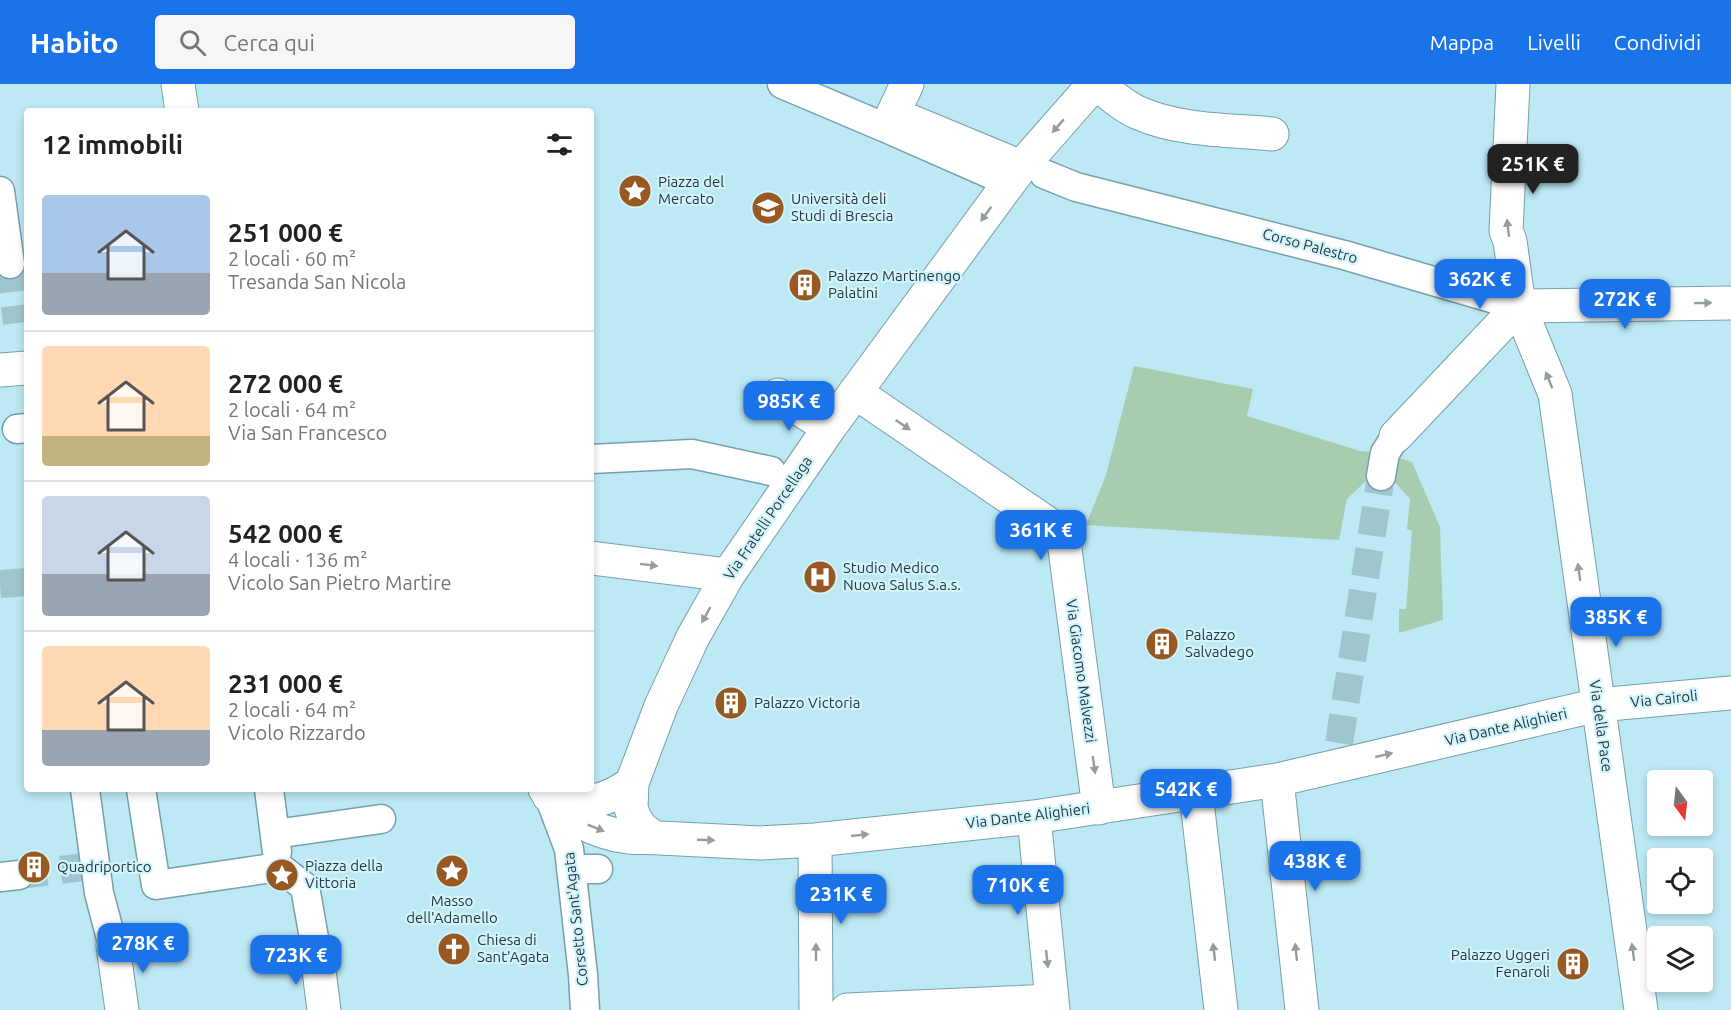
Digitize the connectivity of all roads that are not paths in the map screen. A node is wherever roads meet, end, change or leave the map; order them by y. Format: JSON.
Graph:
{"nodes":[{"id":1,"x":177,"y":84,"type":"edge"},
{"id":2,"x":782,"y":84,"type":"edge"},
{"id":3,"x":907,"y":84,"type":"edge"},
{"id":4,"x":1096,"y":84,"type":"edge"},
{"id":5,"x":1513,"y":84,"type":"edge"},
{"id":6,"x":181,"y":108,"type":"edge"},
{"id":7,"x":1272,"y":134,"type":"dead end"},
{"id":8,"x":1020,"y":173,"type":"junction"},
{"id":9,"x":8,"y":208,"type":"edge"},
{"id":10,"x":10,"y":264,"type":"tunnel mouth"},
{"id":11,"x":1731,"y":303,"type":"edge"},
{"id":12,"x":1519,"y":306,"type":"junction"},
{"id":13,"x":24,"y":368,"type":"edge"},
{"id":14,"x":0,"y":370,"type":"edge"},
{"id":15,"x":855,"y":393,"type":"junction"},
{"id":16,"x":778,"y":394,"type":"dead end"},
{"id":17,"x":829,"y":428,"type":"junction"},
{"id":18,"x":1396,"y":436,"type":"joint"},
{"id":19,"x":594,"y":459,"type":"edge"},
{"id":20,"x":771,"y":471,"type":"dead end"},
{"id":21,"x":1381,"y":476,"type":"tunnel mouth"},
{"id":22,"x":594,"y":558,"type":"edge"},
{"id":23,"x":728,"y":575,"type":"junction"},
{"id":24,"x":1731,"y":693,"type":"edge"},
{"id":25,"x":1598,"y":705,"type":"junction"},
{"id":26,"x":1277,"y":780,"type":"junction"},
{"id":27,"x":632,"y":783,"type":"junction"},
{"id":28,"x":85,"y":792,"type":"edge"},
{"id":29,"x":141,"y":792,"type":"edge"},
{"id":30,"x":269,"y":792,"type":"edge"},
{"id":31,"x":547,"y":793,"type":"edge"},
{"id":32,"x":1196,"y":793,"type":"junction"},
{"id":33,"x":1099,"y":808,"type":"junction"},
{"id":34,"x":1034,"y":817,"type":"junction"},
{"id":35,"x":381,"y":819,"type":"dead end"},
{"id":36,"x":275,"y":834,"type":"junction"},
{"id":37,"x":652,"y":836,"type":"junction"},
{"id":38,"x":815,"y":840,"type":"junction"},
{"id":39,"x":279,"y":867,"type":"junction"},
{"id":40,"x":113,"y":946,"type":"joint"},
{"id":41,"x":317,"y":955,"type":"joint"},
{"id":42,"x":1052,"y":1006,"type":"edge"},
{"id":43,"x":122,"y":1010,"type":"edge"},
{"id":44,"x":324,"y":1010,"type":"edge"},
{"id":45,"x":585,"y":1010,"type":"edge"},
{"id":46,"x":816,"y":1010,"type":"edge"},
{"id":47,"x":847,"y":1010,"type":"edge"},
{"id":48,"x":1221,"y":1010,"type":"edge"},
{"id":49,"x":1302,"y":1010,"type":"edge"},
{"id":50,"x":1641,"y":1010,"type":"edge"}],
"edges":[{"from":1,"to":6,"type":"street"},
{"from":2,"to":8,"type":"street","name":"Corso Palestro"},
{"from":3,"to":8,"type":"street","name":"Corso Palestro"},
{"from":4,"to":7,"type":"street"},
{"from":4,"to":8,"type":"street","name":"Via Fratelli Porcellaga","one_way":true},
{"from":12,"to":5,"type":"street","name":"Via della Pace","one_way":true},
{"from":8,"to":12,"type":"street","name":"Corso Palestro"},
{"from":8,"to":15,"type":"street","name":"Via Fratelli Porcellaga","one_way":true},
{"from":9,"to":10,"type":"street"},
{"from":12,"to":11,"type":"street","one_way":true},
{"from":12,"to":18,"type":"street"},
{"from":25,"to":12,"type":"street","name":"Via della Pace","one_way":true},
{"from":13,"to":14,"type":"street"},
{"from":15,"to":17,"type":"street","name":"Via Fratelli Porcellaga"},
{"from":15,"to":33,"type":"street","name":"Via Giacomo Malvezzi","one_way":true},
{"from":16,"to":17,"type":"street"},
{"from":17,"to":23,"type":"street","name":"Via Fratelli Porcellaga"},
{"from":18,"to":21,"type":"street"},
{"from":19,"to":20,"type":"street"},
{"from":22,"to":23,"type":"street","one_way":true},
{"from":23,"to":27,"type":"street","name":"Via Fratelli Porcellaga","one_way":true},
{"from":24,"to":25,"type":"street","name":"Via Cairoli"},
{"from":26,"to":25,"type":"street","name":"Via Dante Alighieri","one_way":true},
{"from":50,"to":25,"type":"street","name":"Via della Pace","one_way":true},
{"from":26,"to":32,"type":"street","name":"Via Dante Alighieri"},
{"from":49,"to":26,"type":"street","one_way":true},
{"from":27,"to":31,"type":"street"},
{"from":27,"to":37,"type":"street","name":"Via Fratelli Porcellaga"},
{"from":28,"to":40,"type":"street"},
{"from":29,"to":39,"type":"street"},
{"from":30,"to":36,"type":"street"},
{"from":31,"to":37,"type":"street","name":"Via Dante Alighieri","one_way":true},
{"from":31,"to":45,"type":"street","name":"Corsetto Sant'Agata"},
{"from":32,"to":33,"type":"street","name":"Via Dante Alighieri"},
{"from":48,"to":32,"type":"street","one_way":true},
{"from":33,"to":34,"type":"street","name":"Via Dante Alighieri"},
{"from":38,"to":34,"type":"street","name":"Via Dante Alighieri","one_way":true},
{"from":34,"to":42,"type":"street","one_way":true},
{"from":35,"to":36,"type":"street"},
{"from":36,"to":39,"type":"street"},
{"from":37,"to":38,"type":"street","name":"Via Dante Alighieri","one_way":true},
{"from":46,"to":38,"type":"street","one_way":true},
{"from":39,"to":41,"type":"street"},
{"from":40,"to":43,"type":"street"},
{"from":41,"to":44,"type":"street"},
{"from":42,"to":47,"type":"street"}]}
